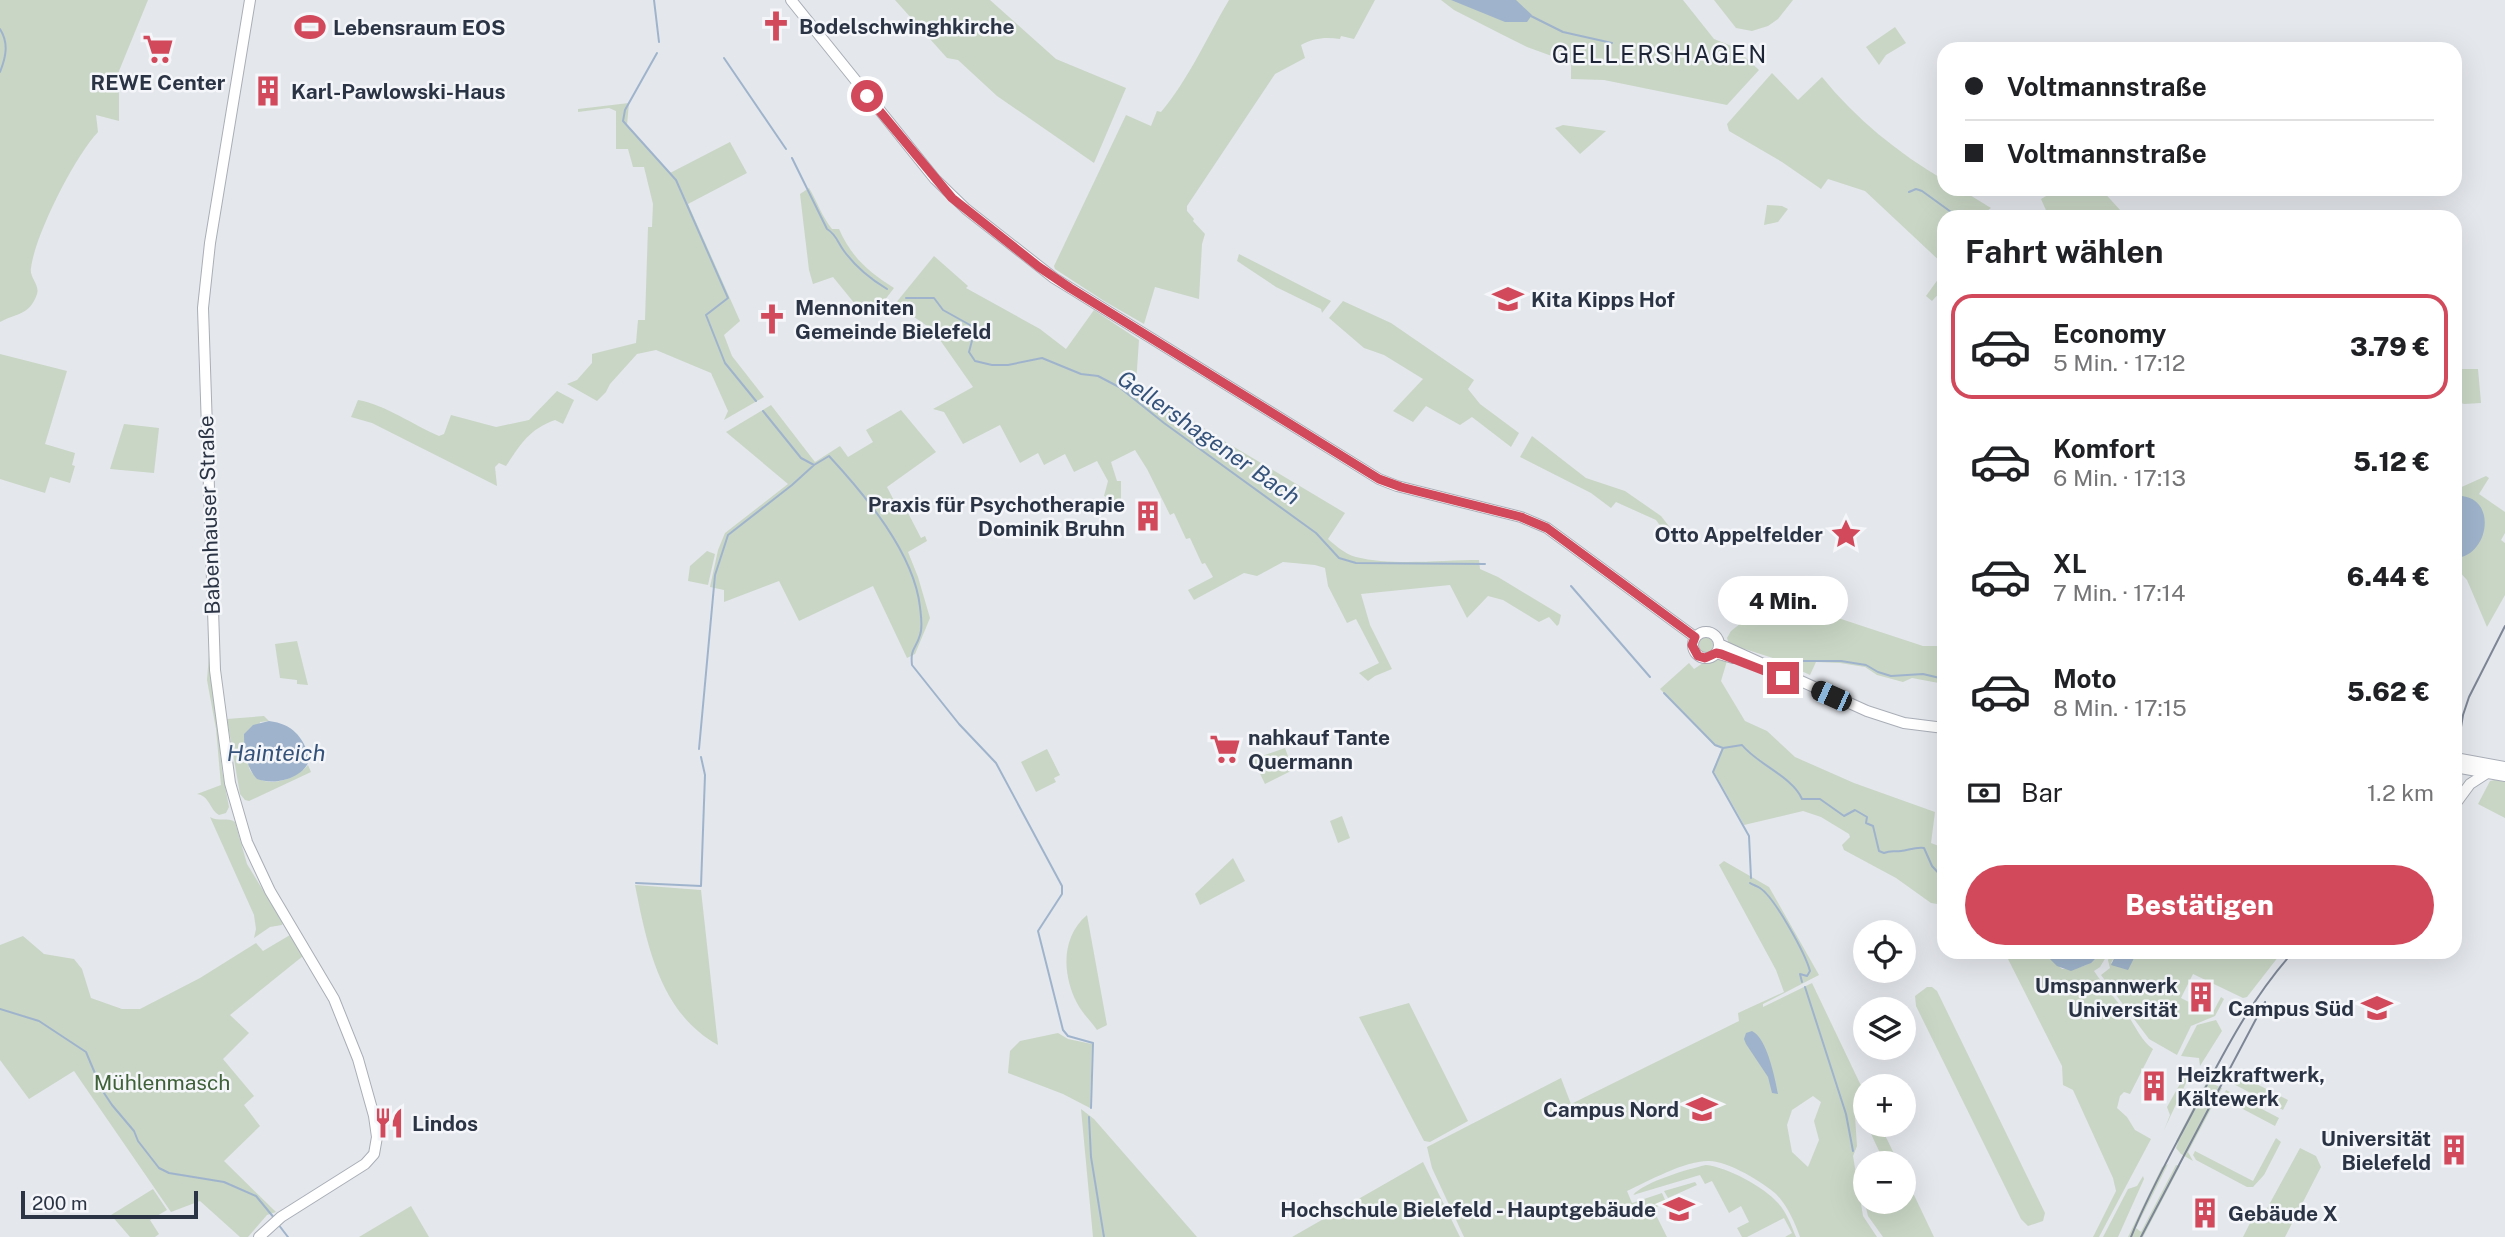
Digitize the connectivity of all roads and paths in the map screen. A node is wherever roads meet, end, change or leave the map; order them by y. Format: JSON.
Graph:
{"nodes":[{"id":1,"x":250,"y":0,"type":"edge"},
{"id":2,"x":791,"y":0,"type":"edge"},
{"id":3,"x":1695,"y":637,"type":"junction"},
{"id":4,"x":1717,"y":649,"type":"junction"},
{"id":5,"x":1937,"y":727,"type":"edge"},
{"id":6,"x":2462,"y":759,"type":"edge"},
{"id":7,"x":2505,"y":767,"type":"edge"},
{"id":8,"x":2462,"y":768,"type":"edge"},
{"id":9,"x":2487,"y":773,"type":"junction"},
{"id":10,"x":2505,"y":776,"type":"edge"},
{"id":11,"x":2462,"y":795,"type":"edge"},
{"id":12,"x":260,"y":1237,"type":"edge"}],
"edges":[{"from":1,"to":12,"type":"street","name":"Babenhauser Straße"},
{"from":2,"to":3,"type":"street"},
{"from":3,"to":4,"type":"street"},
{"from":3,"to":4,"type":"street"},
{"from":4,"to":5,"type":"street"},
{"from":6,"to":7,"type":"street"},
{"from":8,"to":9,"type":"street"},
{"from":9,"to":10,"type":"street"},
{"from":9,"to":11,"type":"street"}]}
